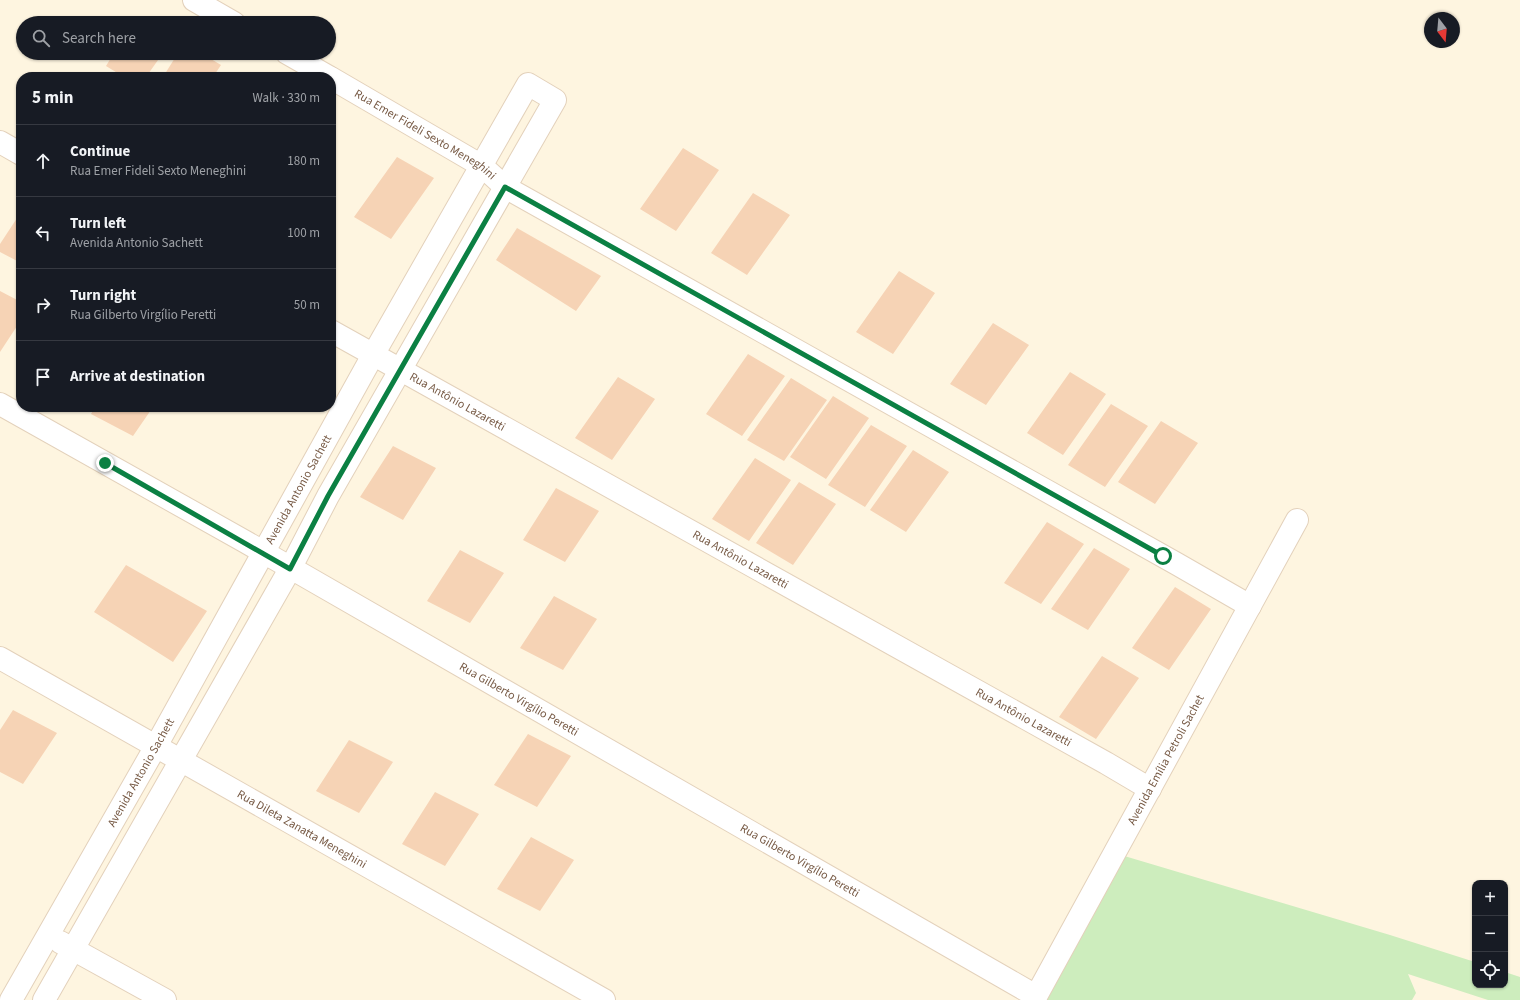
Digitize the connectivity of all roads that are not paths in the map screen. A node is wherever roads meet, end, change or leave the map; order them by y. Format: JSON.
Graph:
{"nodes":[{"id":1,"x":194,"y":0,"type":"edge"},
{"id":2,"x":222,"y":16,"type":"edge"},
{"id":3,"x":300,"y":60,"type":"edge"},
{"id":4,"x":321,"y":72,"type":"edge"},
{"id":5,"x":336,"y":81,"type":"edge"},
{"id":6,"x":0,"y":142,"type":"edge"},
{"id":7,"x":16,"y":151,"type":"edge"},
{"id":8,"x":482,"y":166,"type":"junction"},
{"id":9,"x":505,"y":187,"type":"junction"},
{"id":10,"x":336,"y":334,"type":"edge"},
{"id":11,"x":373,"y":354,"type":"junction"},
{"id":12,"x":400,"y":370,"type":"junction"},
{"id":13,"x":0,"y":404,"type":"edge"},
{"id":14,"x":1298,"y":520,"type":"dead end"},
{"id":15,"x":262,"y":552,"type":"junction"},
{"id":16,"x":290,"y":569,"type":"junction"},
{"id":17,"x":1250,"y":606,"type":"junction"},
{"id":18,"x":0,"y":658,"type":"edge"},
{"id":19,"x":156,"y":746,"type":"junction"},
{"id":20,"x":180,"y":760,"type":"junction"},
{"id":21,"x":1150,"y":789,"type":"junction"},
{"id":22,"x":48,"y":936,"type":"junction"},
{"id":23,"x":73,"y":949,"type":"junction"},
{"id":24,"x":1035,"y":998,"type":"edge"},
{"id":25,"x":11,"y":1000,"type":"edge"},
{"id":26,"x":44,"y":1000,"type":"edge"},
{"id":27,"x":165,"y":1000,"type":"edge"},
{"id":28,"x":604,"y":1000,"type":"edge"}],
"edges":[{"from":1,"to":2,"type":"street"},
{"from":3,"to":4,"type":"street","name":"Rua Emer Fideli Sexto Meneghini"},
{"from":5,"to":8,"type":"street","name":"Rua Emer Fideli Sexto Meneghini"},
{"from":6,"to":7,"type":"street"},
{"from":8,"to":9,"type":"street","name":"Rua Emer Fideli Sexto Meneghini"},
{"from":8,"to":9,"type":"street","name":"Avenida Antonio Sachett"},
{"from":8,"to":11,"type":"street","name":"Avenida Antonio Sachett"},
{"from":9,"to":12,"type":"street"},
{"from":9,"to":17,"type":"street","name":"Rua Emer Fideli Sexto Meneghini"},
{"from":10,"to":11,"type":"street","name":"Rua Antônio Lazaretti"},
{"from":11,"to":12,"type":"street","name":"Rua Antônio Lazaretti"},
{"from":11,"to":15,"type":"street","name":"Avenida Antonio Sachett"},
{"from":12,"to":16,"type":"street"},
{"from":12,"to":21,"type":"street","name":"Rua Antônio Lazaretti"},
{"from":13,"to":15,"type":"street","name":"Rua Gilberto Virgílio Peretti"},
{"from":14,"to":17,"type":"street","name":"Avenida Emília Petroli Sachet"},
{"from":15,"to":16,"type":"street","name":"Rua Gilberto Virgílio Peretti"},
{"from":15,"to":19,"type":"street","name":"Avenida Antonio Sachett"},
{"from":16,"to":20,"type":"street"},
{"from":16,"to":24,"type":"street","name":"Rua Gilberto Virgílio Peretti"},
{"from":17,"to":21,"type":"street","name":"Avenida Emília Petroli Sachet"},
{"from":18,"to":19,"type":"street","name":"Rua Dileta Zanatta Meneghini"},
{"from":19,"to":20,"type":"street","name":"Rua Dileta Zanatta Meneghini"},
{"from":19,"to":22,"type":"street","name":"Avenida Antonio Sachett"},
{"from":20,"to":23,"type":"street"},
{"from":20,"to":28,"type":"street","name":"Rua Dileta Zanatta Meneghini"},
{"from":21,"to":24,"type":"street","name":"Avenida Emília Petroli Sachet"},
{"from":22,"to":23,"type":"street"},
{"from":22,"to":25,"type":"street","name":"Avenida Antonio Sachett"},
{"from":23,"to":26,"type":"street"},
{"from":23,"to":27,"type":"street"}]}
